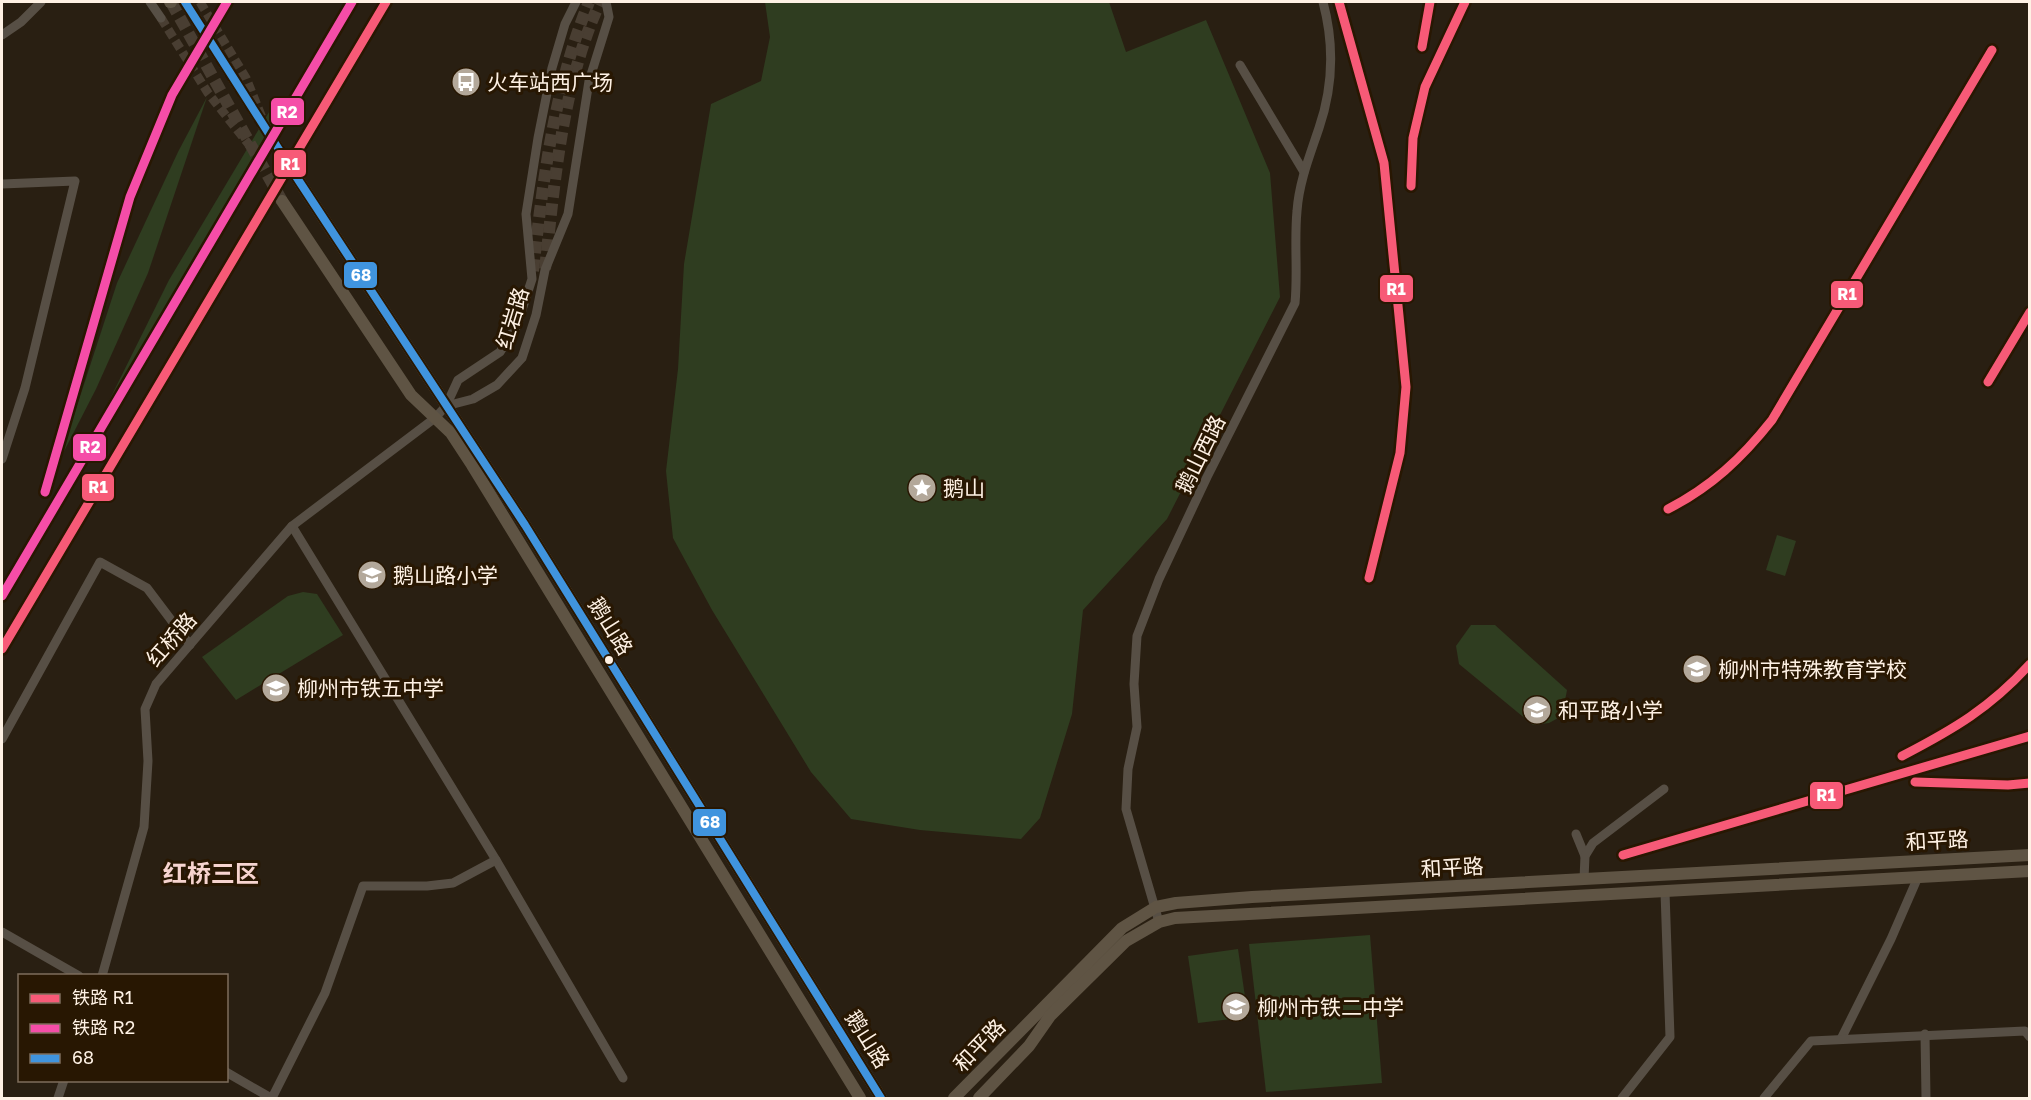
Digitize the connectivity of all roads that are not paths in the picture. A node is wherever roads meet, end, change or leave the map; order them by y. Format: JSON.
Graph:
{"nodes":[{"id":1,"x":41,"y":2,"type":"edge"},
{"id":2,"x":150,"y":2,"type":"edge"},
{"id":3,"x":576,"y":2,"type":"edge"},
{"id":4,"x":606,"y":2,"type":"edge"},
{"id":5,"x":1323,"y":2,"type":"edge"},
{"id":6,"x":161,"y":18,"type":"tunnel mouth"},
{"id":7,"x":2,"y":35,"type":"edge"},
{"id":8,"x":1240,"y":65,"type":"dead end"},
{"id":9,"x":1304,"y":172,"type":"junction"},
{"id":10,"x":299,"y":181,"type":"tunnel mouth"},
{"id":11,"x":2,"y":184,"type":"edge"},
{"id":12,"x":282,"y":201,"type":"tunnel mouth"},
{"id":13,"x":446,"y":406,"type":"junction"},
{"id":14,"x":435,"y":418,"type":"junction"},
{"id":15,"x":2,"y":459,"type":"edge"},
{"id":16,"x":292,"y":526,"type":"junction"},
{"id":17,"x":190,"y":645,"type":"junction"},
{"id":18,"x":2,"y":739,"type":"edge"},
{"id":19,"x":1664,"y":789,"type":"dead end"},
{"id":20,"x":1576,"y":834,"type":"dead end"},
{"id":21,"x":2030,"y":855,"type":"edge"},
{"id":22,"x":1585,"y":856,"type":"junction"},
{"id":23,"x":496,"y":860,"type":"junction"},
{"id":24,"x":2030,"y":871,"type":"edge"},
{"id":25,"x":1918,"y":877,"type":"junction"},
{"id":26,"x":1584,"y":879,"type":"junction"},
{"id":27,"x":1665,"y":892,"type":"junction"},
{"id":28,"x":1154,"y":908,"type":"junction"},
{"id":29,"x":1159,"y":922,"type":"junction"},
{"id":30,"x":2,"y":932,"type":"edge"},
{"id":31,"x":77,"y":974,"type":"edge"},
{"id":32,"x":102,"y":974,"type":"edge"},
{"id":33,"x":1924,"y":1034,"type":"junction"},
{"id":34,"x":2030,"y":1037,"type":"edge"},
{"id":35,"x":1841,"y":1039,"type":"junction"},
{"id":36,"x":228,"y":1073,"type":"edge"},
{"id":37,"x":623,"y":1078,"type":"dead end"},
{"id":38,"x":63,"y":1082,"type":"edge"},
{"id":39,"x":57,"y":1098,"type":"edge"},
{"id":40,"x":271,"y":1098,"type":"edge"},
{"id":41,"x":860,"y":1098,"type":"edge"},
{"id":42,"x":881,"y":1098,"type":"edge"},
{"id":43,"x":954,"y":1098,"type":"edge"},
{"id":44,"x":978,"y":1098,"type":"edge"},
{"id":45,"x":1622,"y":1098,"type":"edge"},
{"id":46,"x":1764,"y":1098,"type":"edge"},
{"id":47,"x":1926,"y":1098,"type":"edge"}],
"edges":[{"from":1,"to":7,"type":"street"},
{"from":2,"to":6,"type":"street"},
{"from":3,"to":13,"type":"street","name":"红岩路"},
{"from":4,"to":13,"type":"street","name":"红岩路"},
{"from":5,"to":9,"type":"street","name":"鹅山西路"},
{"from":8,"to":9,"type":"street"},
{"from":9,"to":28,"type":"street","name":"鹅山西路"},
{"from":10,"to":13,"type":"main road","name":"鹅山路"},
{"from":11,"to":15,"type":"street"},
{"from":12,"to":14,"type":"main road","name":"鹅山路"},
{"from":13,"to":14,"type":"street","name":"红岩路"},
{"from":13,"to":42,"type":"main road","name":"鹅山路"},
{"from":14,"to":16,"type":"street","name":"红桥路"},
{"from":14,"to":41,"type":"main road","name":"鹅山路"},
{"from":16,"to":17,"type":"street","name":"红桥路"},
{"from":16,"to":23,"type":"street"},
{"from":17,"to":18,"type":"street"},
{"from":17,"to":32,"type":"street","name":"红桥路"},
{"from":19,"to":22,"type":"street"},
{"from":20,"to":22,"type":"street"},
{"from":21,"to":26,"type":"main road","name":"和平路"},
{"from":22,"to":26,"type":"street"},
{"from":23,"to":37,"type":"street"},
{"from":23,"to":40,"type":"street"},
{"from":24,"to":25,"type":"main road","name":"和平路"},
{"from":25,"to":27,"type":"main road","name":"和平路"},
{"from":25,"to":35,"type":"street"},
{"from":26,"to":28,"type":"main road","name":"和平路"},
{"from":27,"to":29,"type":"main road","name":"和平路"},
{"from":27,"to":45,"type":"street"},
{"from":28,"to":29,"type":"street","name":"鹅山西路"},
{"from":28,"to":43,"type":"main road","name":"和平路"},
{"from":29,"to":44,"type":"main road","name":"和平路"},
{"from":30,"to":31,"type":"street"},
{"from":33,"to":34,"type":"street"},
{"from":33,"to":35,"type":"street"},
{"from":33,"to":47,"type":"street"},
{"from":35,"to":46,"type":"street"},
{"from":36,"to":40,"type":"street"},
{"from":38,"to":39,"type":"street"}]}
